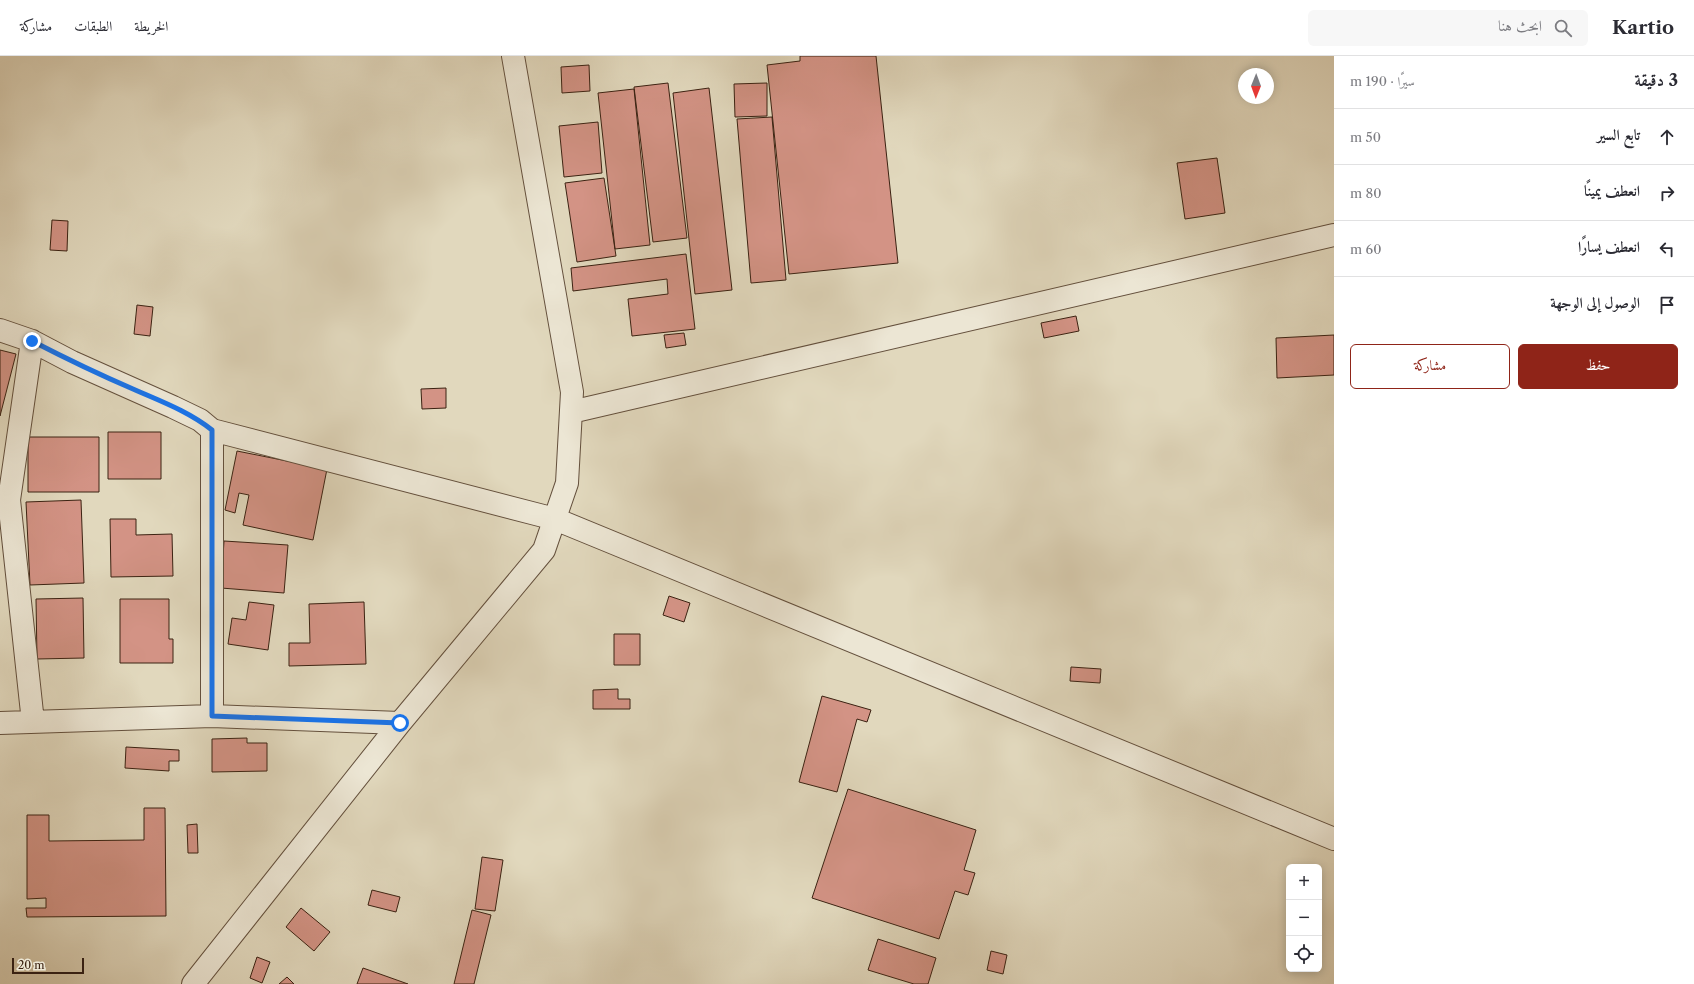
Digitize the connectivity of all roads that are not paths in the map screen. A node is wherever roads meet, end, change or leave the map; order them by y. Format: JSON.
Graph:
{"nodes":[{"id":1,"x":513,"y":56,"type":"edge"},
{"id":2,"x":1334,"y":235,"type":"edge"},
{"id":3,"x":0,"y":330,"type":"edge"},
{"id":4,"x":32,"y":341,"type":"junction"},
{"id":5,"x":571,"y":412,"type":"junction"},
{"id":6,"x":212,"y":430,"type":"junction"},
{"id":7,"x":3,"y":499,"type":"edge"},
{"id":8,"x":555,"y":519,"type":"junction"},
{"id":9,"x":212,"y":716,"type":"junction"},
{"id":10,"x":33,"y":722,"type":"junction"},
{"id":11,"x":0,"y":723,"type":"edge"},
{"id":12,"x":400,"y":723,"type":"junction"},
{"id":13,"x":1334,"y":839,"type":"edge"},
{"id":14,"x":193,"y":984,"type":"edge"}],
"edges":[{"from":1,"to":5,"type":"street"},
{"from":2,"to":5,"type":"street"},
{"from":3,"to":4,"type":"street"},
{"from":4,"to":6,"type":"street"},
{"from":4,"to":7,"type":"street"},
{"from":5,"to":8,"type":"street"},
{"from":6,"to":8,"type":"street"},
{"from":6,"to":9,"type":"street"},
{"from":7,"to":10,"type":"street"},
{"from":8,"to":12,"type":"street"},
{"from":8,"to":13,"type":"street"},
{"from":9,"to":10,"type":"street"},
{"from":9,"to":12,"type":"street"},
{"from":10,"to":11,"type":"street"},
{"from":12,"to":14,"type":"street"}]}
